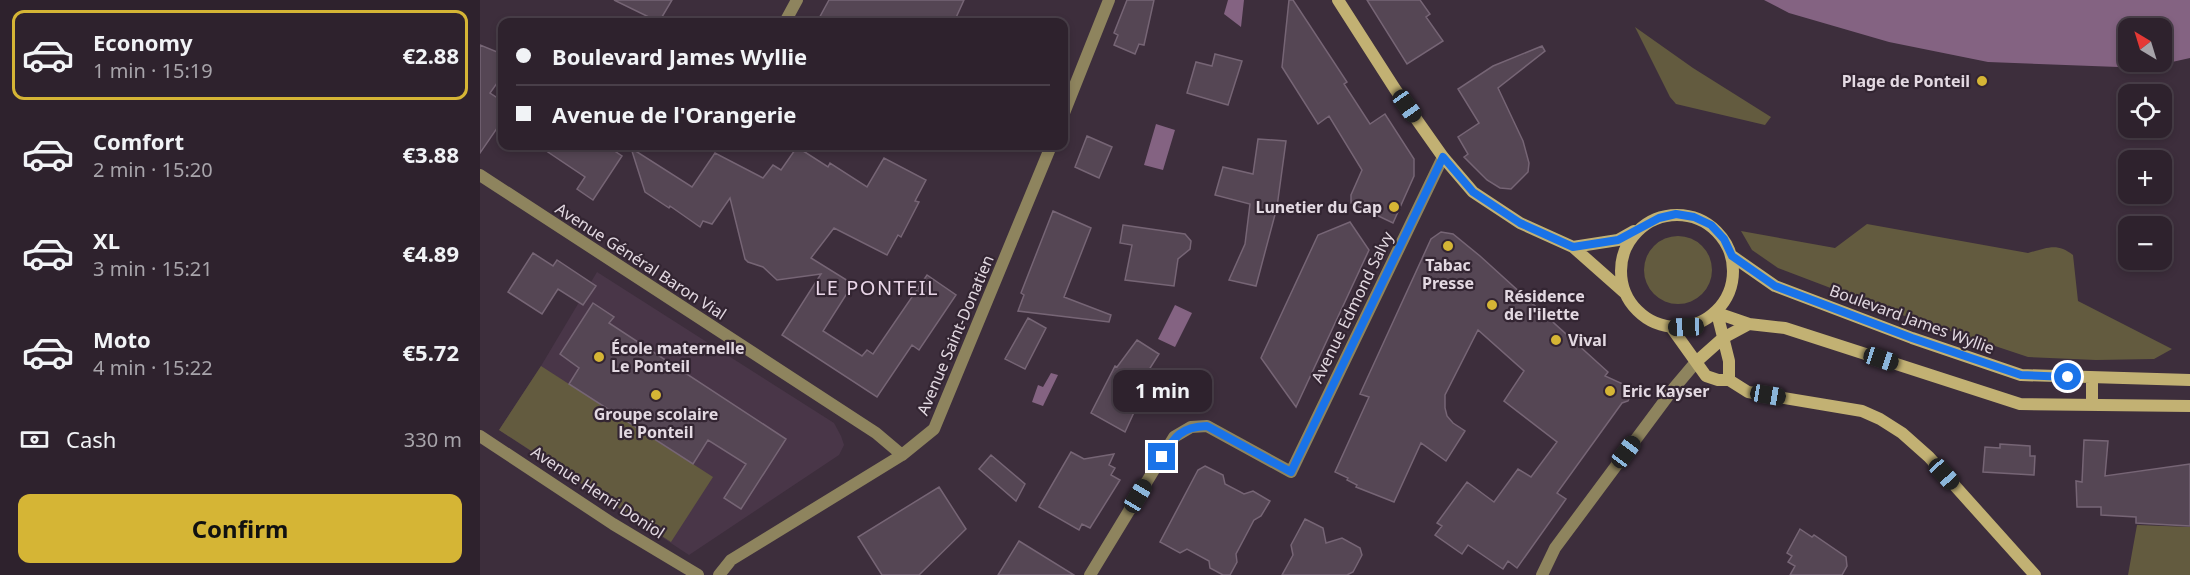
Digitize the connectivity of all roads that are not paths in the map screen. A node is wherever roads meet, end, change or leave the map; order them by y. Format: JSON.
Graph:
{"nodes":[{"id":1,"x":797,"y":0,"type":"edge"},
{"id":2,"x":1109,"y":0,"type":"edge"},
{"id":3,"x":1338,"y":0,"type":"edge"},
{"id":4,"x":787,"y":18,"type":"edge"},
{"id":5,"x":1068,"y":103,"type":"edge"},
{"id":6,"x":1049,"y":150,"type":"edge"},
{"id":7,"x":1443,"y":157,"type":"junction"},
{"id":8,"x":480,"y":175,"type":"edge"},
{"id":9,"x":1643,"y":226,"type":"junction"},
{"id":10,"x":1573,"y":247,"type":"junction"},
{"id":11,"x":1732,"y":256,"type":"junction"},
{"id":12,"x":1625,"y":293,"type":"junction"},
{"id":13,"x":1717,"y":313,"type":"junction"},
{"id":14,"x":1749,"y":324,"type":"junction"},
{"id":15,"x":1671,"y":327,"type":"junction"},
{"id":16,"x":1723,"y":338,"type":"junction"},
{"id":17,"x":1696,"y":362,"type":"junction"},
{"id":18,"x":2092,"y":378,"type":"junction"},
{"id":19,"x":1729,"y":380,"type":"junction"},
{"id":20,"x":2190,"y":380,"type":"edge"},
{"id":21,"x":2092,"y":405,"type":"junction"},
{"id":22,"x":2190,"y":406,"type":"edge"},
{"id":23,"x":480,"y":436,"type":"edge"},
{"id":24,"x":902,"y":455,"type":"junction"},
{"id":25,"x":698,"y":575,"type":"edge"},
{"id":26,"x":719,"y":575,"type":"edge"},
{"id":27,"x":1090,"y":575,"type":"edge"},
{"id":28,"x":1542,"y":575,"type":"edge"},
{"id":29,"x":2035,"y":575,"type":"edge"}],
"edges":[{"from":1,"to":4,"type":"street"},
{"from":2,"to":5,"type":"street"},
{"from":3,"to":7,"type":"street"},
{"from":6,"to":24,"type":"street","name":"Avenue Saint-Donatien"},
{"from":7,"to":10,"type":"street"},
{"from":7,"to":27,"type":"street","name":"Avenue Edmond Salvy"},
{"from":8,"to":24,"type":"street","name":"Avenue Général Baron Vial"},
{"from":9,"to":10,"type":"street"},
{"from":9,"to":11,"type":"street"},
{"from":9,"to":12,"type":"street"},
{"from":10,"to":12,"type":"street"},
{"from":11,"to":13,"type":"street"},
{"from":11,"to":18,"type":"street","name":"Boulevard James Wyllie"},
{"from":12,"to":15,"type":"street"},
{"from":13,"to":14,"type":"street"},
{"from":13,"to":15,"type":"street"},
{"from":13,"to":16,"type":"street"},
{"from":14,"to":16,"type":"street"},
{"from":14,"to":21,"type":"street"},
{"from":15,"to":17,"type":"street"},
{"from":16,"to":17,"type":"street"},
{"from":16,"to":19,"type":"street"},
{"from":17,"to":19,"type":"street"},
{"from":17,"to":28,"type":"street"},
{"from":18,"to":20,"type":"street","name":"Boulevard James Wyllie"},
{"from":18,"to":21,"type":"street"},
{"from":19,"to":29,"type":"street"},
{"from":21,"to":22,"type":"street"},
{"from":23,"to":25,"type":"street","name":"Avenue Henri Doniol"},
{"from":24,"to":26,"type":"street","name":"Avenue Saint-Donatien"}]}
